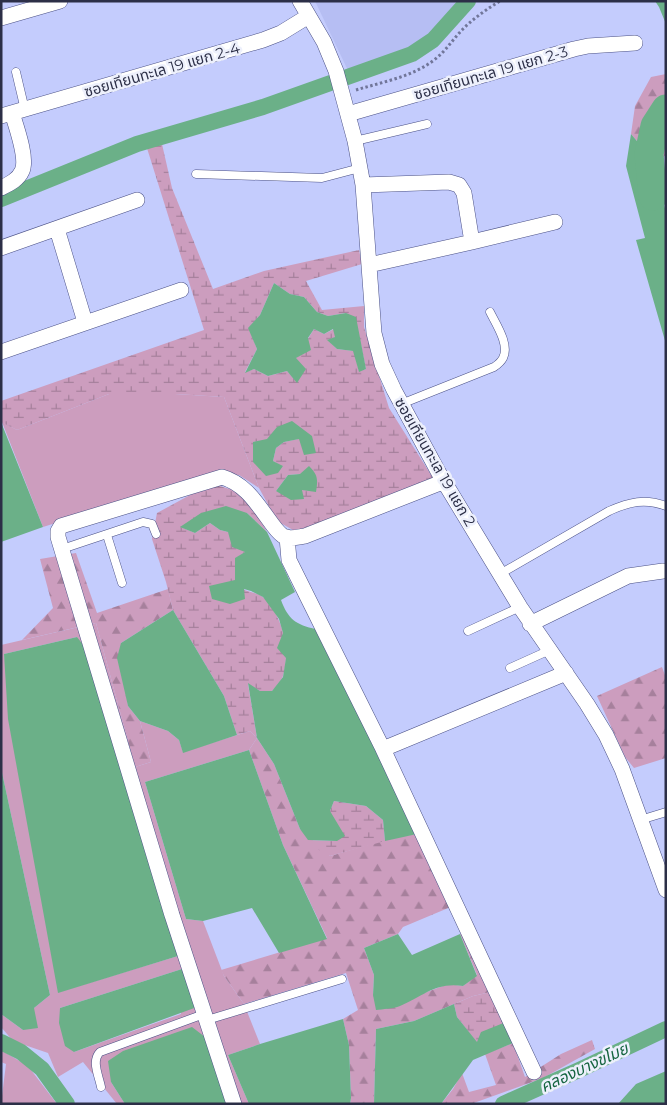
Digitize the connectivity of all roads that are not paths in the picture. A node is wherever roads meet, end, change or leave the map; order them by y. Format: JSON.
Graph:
{"nodes":[{"id":1,"x":60,"y":1,"type":"edge"},
{"id":2,"x":304,"y":6,"type":"edge"},
{"id":3,"x":1,"y":18,"type":"edge"},
{"id":4,"x":635,"y":42,"type":"dead end"},
{"id":5,"x":16,"y":72,"type":"dead end"},
{"id":6,"x":13,"y":113,"type":"edge"},
{"id":7,"x":348,"y":114,"type":"junction"},
{"id":8,"x":427,"y":124,"type":"dead end"},
{"id":9,"x":355,"y":141,"type":"junction"},
{"id":10,"x":360,"y":168,"type":"junction"},
{"id":11,"x":196,"y":174,"type":"dead end"},
{"id":12,"x":364,"y":185,"type":"junction"},
{"id":13,"x":1,"y":188,"type":"edge"},
{"id":14,"x":137,"y":200,"type":"dead end"},
{"id":15,"x":556,"y":222,"type":"dead end"},
{"id":16,"x":57,"y":229,"type":"junction"},
{"id":17,"x":472,"y":242,"type":"junction"},
{"id":18,"x":1,"y":248,"type":"edge"},
{"id":19,"x":369,"y":265,"type":"junction"},
{"id":20,"x":181,"y":290,"type":"dead end"},
{"id":21,"x":490,"y":312,"type":"dead end"},
{"id":22,"x":85,"y":322,"type":"junction"},
{"id":23,"x":1,"y":352,"type":"edge"},
{"id":24,"x":401,"y":404,"type":"junction"},
{"id":25,"x":445,"y":482,"type":"junction"},
{"id":26,"x":666,"y":506,"type":"edge"},
{"id":27,"x":156,"y":534,"type":"dead end"},
{"id":28,"x":107,"y":535,"type":"junction"},
{"id":29,"x":287,"y":537,"type":"junction"},
{"id":30,"x":62,"y":549,"type":"junction"},
{"id":31,"x":663,"y":571,"type":"dead end"},
{"id":32,"x":500,"y":574,"type":"junction"},
{"id":33,"x":122,"y":583,"type":"dead end"},
{"id":34,"x":520,"y":607,"type":"junction"},
{"id":35,"x":530,"y":624,"type":"junction"},
{"id":36,"x":468,"y":631,"type":"dead end"},
{"id":37,"x":550,"y":650,"type":"junction"},
{"id":38,"x":510,"y":668,"type":"dead end"},
{"id":39,"x":566,"y":673,"type":"junction"},
{"id":40,"x":383,"y":749,"type":"junction"},
{"id":41,"x":666,"y":812,"type":"edge"},
{"id":42,"x":640,"y":820,"type":"junction"},
{"id":43,"x":666,"y":890,"type":"edge"},
{"id":44,"x":342,"y":979,"type":"dead end"},
{"id":45,"x":206,"y":1017,"type":"junction"},
{"id":46,"x":534,"y":1072,"type":"dead end"},
{"id":47,"x":101,"y":1087,"type":"dead end"},
{"id":48,"x":234,"y":1104,"type":"edge"}],
"edges":[{"from":1,"to":3,"type":"street"},
{"from":2,"to":6,"type":"street","name":"ซอยเทียนทะเล 19 แยก 2-4"},
{"from":2,"to":7,"type":"street","name":"ซอยเทียนทะเล 19 แยก 2"},
{"from":4,"to":7,"type":"street","name":"ซอยเทียนทะเล 19 แยก 2-3"},
{"from":5,"to":6,"type":"lane"},
{"from":6,"to":13,"type":"street"},
{"from":7,"to":9,"type":"street","name":"ซอยเทียนทะเล 19 แยก 2"},
{"from":8,"to":9,"type":"lane"},
{"from":9,"to":10,"type":"street","name":"ซอยเทียนทะเล 19 แยก 2"},
{"from":10,"to":11,"type":"lane"},
{"from":10,"to":12,"type":"street","name":"ซอยเทียนทะเล 19 แยก 2"},
{"from":12,"to":17,"type":"street"},
{"from":12,"to":19,"type":"street","name":"ซอยเทียนทะเล 19 แยก 2"},
{"from":14,"to":16,"type":"street"},
{"from":15,"to":17,"type":"street"},
{"from":16,"to":18,"type":"street"},
{"from":16,"to":22,"type":"street"},
{"from":17,"to":19,"type":"street"},
{"from":19,"to":24,"type":"street","name":"ซอยเทียนทะเล 19 แยก 2"},
{"from":20,"to":22,"type":"street"},
{"from":21,"to":24,"type":"lane"},
{"from":22,"to":23,"type":"street"},
{"from":24,"to":25,"type":"street","name":"ซอยเทียนทะเล 19 แยก 2"},
{"from":25,"to":29,"type":"street"},
{"from":25,"to":32,"type":"street","name":"ซอยเทียนทะเล 19 แยก 2"},
{"from":26,"to":32,"type":"lane"},
{"from":27,"to":28,"type":"lane"},
{"from":28,"to":30,"type":"lane"},
{"from":28,"to":33,"type":"lane"},
{"from":29,"to":30,"type":"street"},
{"from":29,"to":40,"type":"street"},
{"from":30,"to":45,"type":"street"},
{"from":31,"to":35,"type":"street"},
{"from":32,"to":34,"type":"street","name":"ซอยเทียนทะเล 19 แยก 2"},
{"from":34,"to":35,"type":"street","name":"ซอยเทียนทะเล 19 แยก 2"},
{"from":34,"to":36,"type":"lane"},
{"from":35,"to":37,"type":"street","name":"ซอยเทียนทะเล 19 แยก 2"},
{"from":37,"to":38,"type":"lane"},
{"from":37,"to":39,"type":"street","name":"ซอยเทียนทะเล 19 แยก 2"},
{"from":39,"to":40,"type":"street"},
{"from":39,"to":42,"type":"street","name":"ซอยเทียนทะเล 19 แยก 2"},
{"from":40,"to":46,"type":"street"},
{"from":41,"to":42,"type":"lane"},
{"from":42,"to":43,"type":"street","name":"ซอยเทียนทะเล 19 แยก 2"},
{"from":44,"to":45,"type":"lane"},
{"from":45,"to":47,"type":"lane"},
{"from":45,"to":48,"type":"street"}]}
